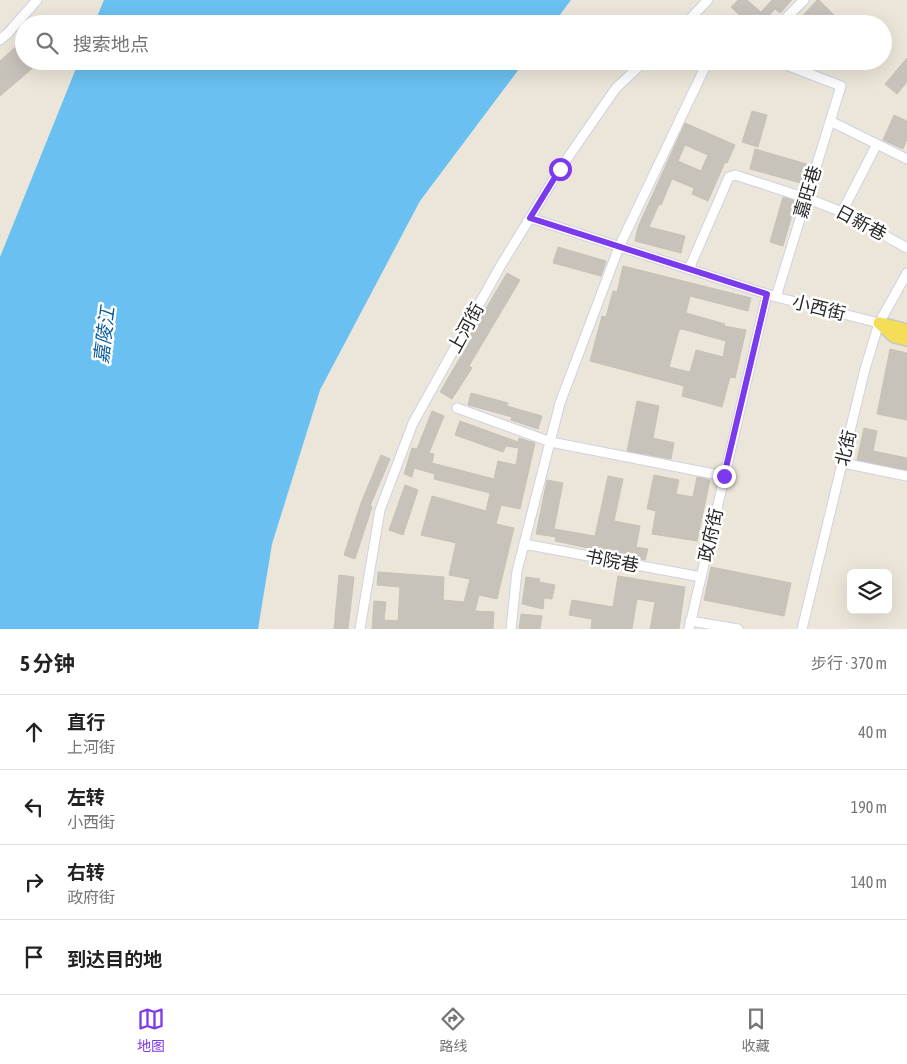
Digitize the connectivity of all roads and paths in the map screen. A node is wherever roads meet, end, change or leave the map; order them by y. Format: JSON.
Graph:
{"nodes":[{"id":1,"x":37,"y":0,"type":"edge"},
{"id":2,"x":708,"y":0,"type":"edge"},
{"id":3,"x":804,"y":0,"type":"edge"},
{"id":4,"x":24,"y":15,"type":"edge"},
{"id":5,"x":694,"y":15,"type":"edge"},
{"id":6,"x":789,"y":15,"type":"edge"},
{"id":7,"x":15,"y":25,"type":"edge"},
{"id":8,"x":0,"y":40,"type":"edge"},
{"id":9,"x":635,"y":70,"type":"edge"},
{"id":10,"x":704,"y":70,"type":"edge"},
{"id":11,"x":799,"y":70,"type":"edge"},
{"id":12,"x":830,"y":121,"type":"junction"},
{"id":13,"x":877,"y":144,"type":"junction"},
{"id":14,"x":907,"y":159,"type":"edge"},
{"id":15,"x":806,"y":198,"type":"junction"},
{"id":16,"x":842,"y":212,"type":"junction"},
{"id":17,"x":530,"y":218,"type":"junction"},
{"id":18,"x":619,"y":247,"type":"junction"},
{"id":19,"x":907,"y":248,"type":"edge"},
{"id":20,"x":689,"y":269,"type":"junction"},
{"id":21,"x":907,"y":273,"type":"edge"},
{"id":22,"x":771,"y":296,"type":"junction"},
{"id":23,"x":879,"y":323,"type":"junction"},
{"id":24,"x":907,"y":330,"type":"edge"},
{"id":25,"x":907,"y":340,"type":"edge"},
{"id":26,"x":458,"y":408,"type":"dead end"},
{"id":27,"x":551,"y":442,"type":"junction"},
{"id":28,"x":843,"y":463,"type":"junction"},
{"id":29,"x":724,"y":476,"type":"junction"},
{"id":30,"x":907,"y":476,"type":"edge"},
{"id":31,"x":524,"y":544,"type":"junction"},
{"id":32,"x":701,"y":577,"type":"junction"},
{"id":33,"x":690,"y":625,"type":"edge"},
{"id":34,"x":360,"y":629,"type":"edge"},
{"id":35,"x":511,"y":629,"type":"edge"},
{"id":36,"x":738,"y":629,"type":"edge"},
{"id":37,"x":802,"y":629,"type":"edge"}],
"edges":[{"from":1,"to":4,"type":"street"},
{"from":2,"to":5,"type":"street"},
{"from":3,"to":6,"type":"street"},
{"from":7,"to":8,"type":"street"},
{"from":9,"to":17,"type":"street","name":"上河街"},
{"from":10,"to":18,"type":"street"},
{"from":11,"to":12,"type":"street","name":"嘉旺巷"},
{"from":12,"to":13,"type":"street"},
{"from":12,"to":15,"type":"street","name":"嘉旺巷"},
{"from":13,"to":14,"type":"street"},
{"from":13,"to":16,"type":"street"},
{"from":15,"to":16,"type":"street","name":"日新巷"},
{"from":15,"to":20,"type":"street","name":"日新巷"},
{"from":15,"to":22,"type":"street","name":"嘉旺巷"},
{"from":16,"to":19,"type":"street","name":"日新巷"},
{"from":17,"to":18,"type":"street","name":"小西街"},
{"from":17,"to":34,"type":"street","name":"上河街"},
{"from":18,"to":20,"type":"street","name":"小西街"},
{"from":18,"to":27,"type":"street"},
{"from":20,"to":22,"type":"street","name":"小西街"},
{"from":21,"to":23,"type":"street","name":"北街"},
{"from":22,"to":23,"type":"street","name":"小西街"},
{"from":22,"to":29,"type":"street","name":"政府街"},
{"from":23,"to":24,"type":"main road"},
{"from":23,"to":25,"type":"main road"},
{"from":23,"to":28,"type":"street","name":"北街"},
{"from":26,"to":27,"type":"street"},
{"from":27,"to":29,"type":"street"},
{"from":27,"to":31,"type":"street"},
{"from":28,"to":30,"type":"street"},
{"from":28,"to":37,"type":"street","name":"北街"},
{"from":29,"to":32,"type":"street","name":"政府街"},
{"from":31,"to":32,"type":"street","name":"书院巷"},
{"from":31,"to":35,"type":"street"},
{"from":32,"to":33,"type":"street","name":"政府街"},
{"from":33,"to":36,"type":"street"}]}
